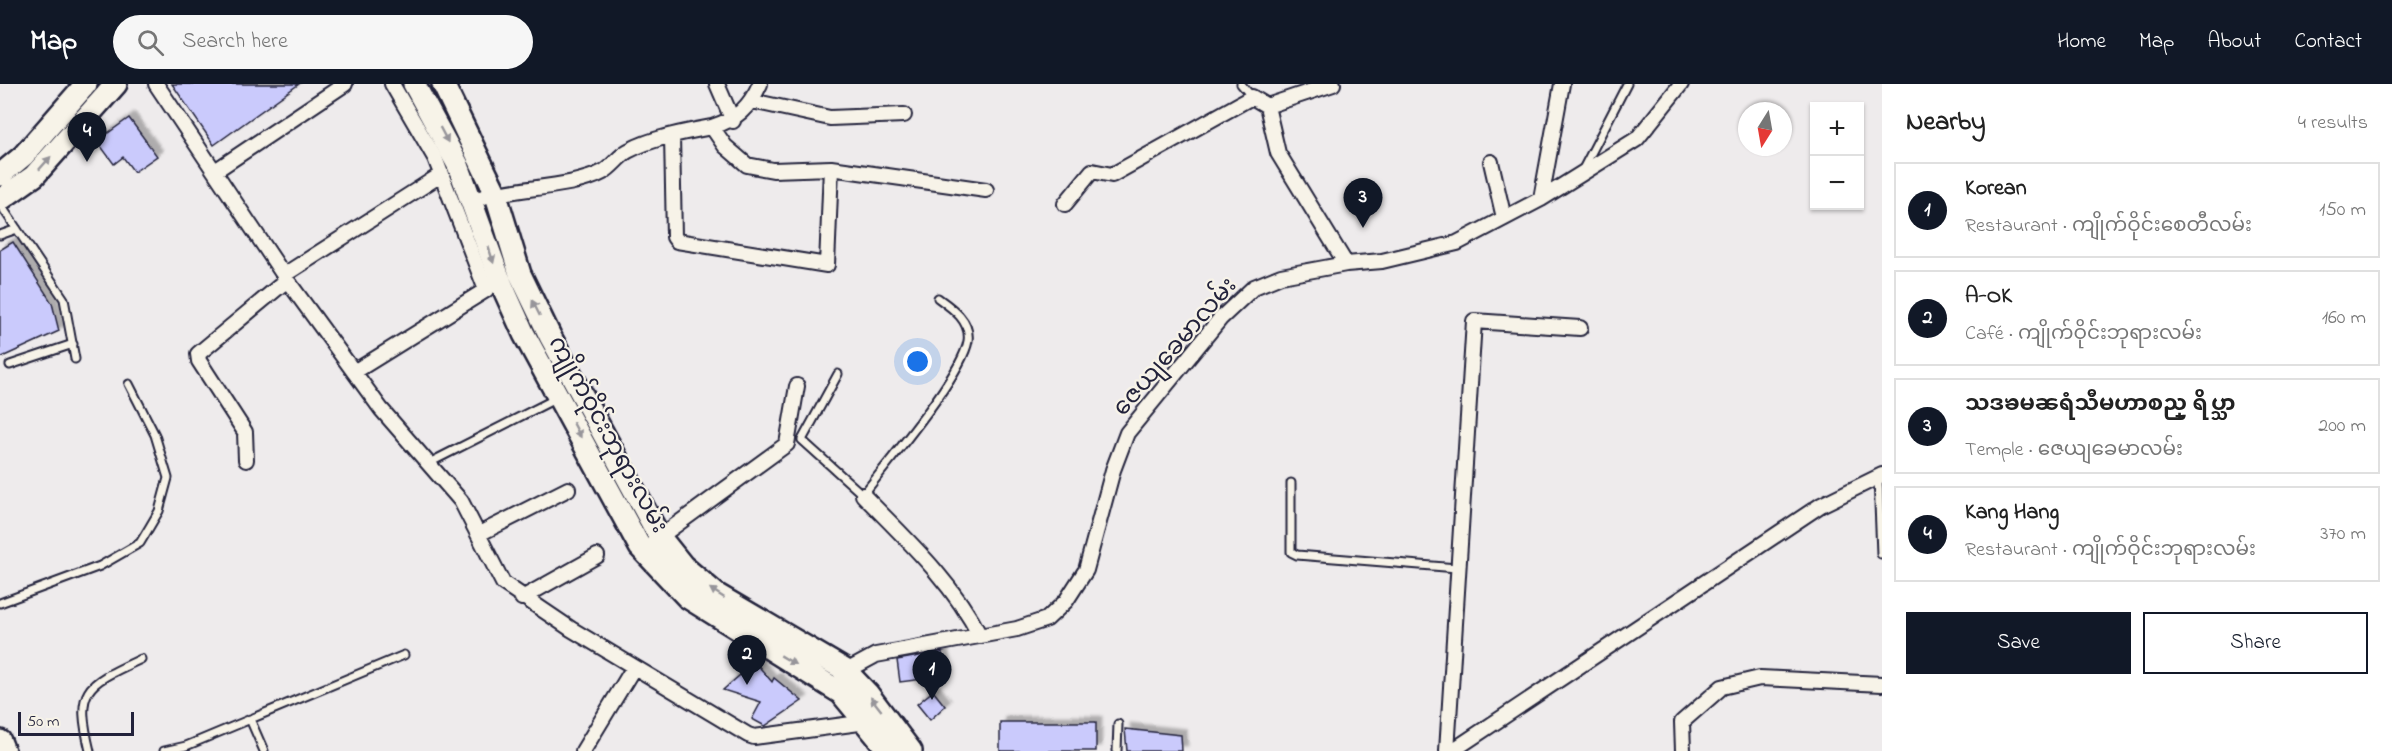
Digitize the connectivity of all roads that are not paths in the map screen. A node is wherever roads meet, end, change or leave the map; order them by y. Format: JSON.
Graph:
{"nodes":[{"id":1,"x":86,"y":84,"type":"edge"},
{"id":2,"x":116,"y":84,"type":"edge"},
{"id":3,"x":156,"y":84,"type":"edge"},
{"id":4,"x":345,"y":84,"type":"edge"},
{"id":5,"x":392,"y":84,"type":"edge"},
{"id":6,"x":414,"y":84,"type":"edge"},
{"id":7,"x":443,"y":84,"type":"edge"},
{"id":8,"x":717,"y":84,"type":"edge"},
{"id":9,"x":760,"y":84,"type":"edge"},
{"id":10,"x":1241,"y":84,"type":"edge"},
{"id":11,"x":1333,"y":84,"type":"edge"},
{"id":12,"x":1562,"y":84,"type":"edge"},
{"id":13,"x":1627,"y":84,"type":"edge"},
{"id":14,"x":1681,"y":84,"type":"edge"},
{"id":15,"x":1252,"y":97,"type":"junction"},
{"id":16,"x":752,"y":101,"type":"junction"},
{"id":17,"x":1267,"y":106,"type":"junction"},
{"id":18,"x":904,"y":115,"type":"dead end"},
{"id":19,"x":733,"y":121,"type":"junction"},
{"id":20,"x":712,"y":127,"type":"junction"},
{"id":21,"x":672,"y":136,"type":"junction"},
{"id":22,"x":1491,"y":162,"type":"dead end"},
{"id":23,"x":831,"y":168,"type":"junction"},
{"id":24,"x":215,"y":171,"type":"junction"},
{"id":25,"x":0,"y":174,"type":"edge"},
{"id":26,"x":442,"y":174,"type":"junction"},
{"id":27,"x":1581,"y":174,"type":"junction"},
{"id":28,"x":986,"y":190,"type":"dead end"},
{"id":29,"x":495,"y":192,"type":"junction"},
{"id":30,"x":1541,"y":199,"type":"junction"},
{"id":31,"x":473,"y":200,"type":"junction"},
{"id":32,"x":0,"y":202,"type":"edge"},
{"id":33,"x":1065,"y":204,"type":"dead end"},
{"id":34,"x":1504,"y":218,"type":"junction"},
{"id":35,"x":17,"y":229,"type":"junction"},
{"id":36,"x":0,"y":235,"type":"edge"},
{"id":37,"x":1346,"y":264,"type":"junction"},
{"id":38,"x":286,"y":278,"type":"junction"},
{"id":39,"x":938,"y":298,"type":"dead end"},
{"id":40,"x":1580,"y":328,"type":"dead end"},
{"id":41,"x":73,"y":344,"type":"junction"},
{"id":42,"x":75,"y":359,"type":"dead end"},
{"id":43,"x":10,"y":365,"type":"dead end"},
{"id":44,"x":354,"y":372,"type":"junction"},
{"id":45,"x":838,"y":375,"type":"dead end"},
{"id":46,"x":129,"y":384,"type":"dead end"},
{"id":47,"x":561,"y":385,"type":"junction"},
{"id":48,"x":797,"y":386,"type":"dead end"},
{"id":49,"x":246,"y":460,"type":"dead end"},
{"id":50,"x":429,"y":463,"type":"junction"},
{"id":51,"x":1880,"y":476,"type":"edge"},
{"id":52,"x":1291,"y":483,"type":"dead end"},
{"id":53,"x":568,"y":489,"type":"dead end"},
{"id":54,"x":863,"y":495,"type":"junction"},
{"id":55,"x":479,"y":534,"type":"junction"},
{"id":56,"x":651,"y":543,"type":"junction"},
{"id":57,"x":1881,"y":554,"type":"edge"},
{"id":58,"x":597,"y":556,"type":"dead end"},
{"id":59,"x":1457,"y":568,"type":"junction"},
{"id":60,"x":522,"y":598,"type":"junction"},
{"id":61,"x":1,"y":600,"type":"edge"},
{"id":62,"x":980,"y":636,"type":"junction"},
{"id":63,"x":404,"y":655,"type":"dead end"},
{"id":64,"x":141,"y":659,"type":"dead end"},
{"id":65,"x":634,"y":667,"type":"junction"},
{"id":66,"x":845,"y":670,"type":"junction"},
{"id":67,"x":1882,"y":684,"type":"edge"},
{"id":68,"x":830,"y":686,"type":"junction"},
{"id":69,"x":250,"y":719,"type":"junction"},
{"id":70,"x":867,"y":722,"type":"junction"},
{"id":71,"x":1118,"y":724,"type":"dead end"},
{"id":72,"x":0,"y":741,"type":"edge"},
{"id":73,"x":187,"y":748,"type":"edge"},
{"id":74,"x":4,"y":751,"type":"edge"},
{"id":75,"x":90,"y":751,"type":"edge"},
{"id":76,"x":164,"y":751,"type":"edge"},
{"id":77,"x":264,"y":751,"type":"edge"},
{"id":78,"x":583,"y":751,"type":"edge"},
{"id":79,"x":889,"y":751,"type":"edge"},
{"id":80,"x":911,"y":751,"type":"edge"},
{"id":81,"x":1117,"y":751,"type":"edge"},
{"id":82,"x":1447,"y":751,"type":"edge"},
{"id":83,"x":1452,"y":751,"type":"edge"},
{"id":84,"x":1683,"y":751,"type":"edge"}],
"edges":[{"from":1,"to":25,"type":"main road"},
{"from":32,"to":2,"type":"main road","one_way":true},
{"from":3,"to":24,"type":"street"},
{"from":4,"to":24,"type":"street"},
{"from":5,"to":26,"type":"street"},
{"from":6,"to":31,"type":"main road","name":"ကျိုက်ဝိုင်းဘုရားလမ်း","one_way":true},
{"from":7,"to":29,"type":"main road"},
{"from":8,"to":19,"type":"street"},
{"from":9,"to":16,"type":"street"},
{"from":10,"to":15,"type":"lane"},
{"from":11,"to":17,"type":"street"},
{"from":12,"to":30,"type":"street"},
{"from":13,"to":27,"type":"lane"},
{"from":14,"to":27,"type":"street","name":"ဇေယျခေမာလမ်း"},
{"from":15,"to":17,"type":"street"},
{"from":15,"to":33,"type":"street"},
{"from":16,"to":18,"type":"street"},
{"from":16,"to":19,"type":"street"},
{"from":17,"to":37,"type":"street"},
{"from":19,"to":20,"type":"street"},
{"from":20,"to":21,"type":"street"},
{"from":20,"to":23,"type":"street"},
{"from":21,"to":23,"type":"street"},
{"from":21,"to":29,"type":"street"},
{"from":22,"to":34,"type":"street"},
{"from":23,"to":28,"type":"street"},
{"from":24,"to":38,"type":"street"},
{"from":26,"to":38,"type":"street"},
{"from":26,"to":44,"type":"street"},
{"from":27,"to":30,"type":"street","name":"ဇေယျခေမာလမ်း"},
{"from":29,"to":31,"type":"street"},
{"from":47,"to":29,"type":"main road","one_way":true},
{"from":30,"to":34,"type":"street","name":"ဇေယျခေမာလမ်း"},
{"from":31,"to":47,"type":"main road","name":"ကျိုက်ဝိုင်းဘုရားလမ်း","one_way":true},
{"from":32,"to":35,"type":"lane"},
{"from":34,"to":37,"type":"street","name":"ဇေယျခေမာလမ်း"},
{"from":35,"to":36,"type":"lane"},
{"from":35,"to":41,"type":"lane"},
{"from":37,"to":62,"type":"street","name":"ဇေယျခေမာလမ်း"},
{"from":38,"to":44,"type":"street"},
{"from":38,"to":49,"type":"street"},
{"from":39,"to":54,"type":"lane"},
{"from":40,"to":59,"type":"street"},
{"from":41,"to":42,"type":"lane"},
{"from":41,"to":43,"type":"lane"},
{"from":44,"to":50,"type":"street"},
{"from":45,"to":54,"type":"lane"},
{"from":46,"to":61,"type":"lane"},
{"from":47,"to":50,"type":"lane"},
{"from":47,"to":56,"type":"main road","name":"ကျိုက်ဝိုင်းဘုရားလမ်း"},
{"from":48,"to":56,"type":"street"},
{"from":50,"to":55,"type":"street"},
{"from":51,"to":57,"type":"lane"},
{"from":51,"to":83,"type":"street"},
{"from":52,"to":59,"type":"lane"},
{"from":53,"to":55,"type":"street"},
{"from":54,"to":62,"type":"street"},
{"from":55,"to":60,"type":"street"},
{"from":66,"to":56,"type":"main road","one_way":true},
{"from":56,"to":68,"type":"main road","name":"ကျိုက်ဝိုင်းဘုရားလမ်း","one_way":true},
{"from":58,"to":60,"type":"street"},
{"from":59,"to":82,"type":"street"},
{"from":60,"to":65,"type":"street"},
{"from":62,"to":66,"type":"street","name":"ဇေယျခေမာလမ်း"},
{"from":63,"to":69,"type":"lane"},
{"from":64,"to":75,"type":"lane"},
{"from":65,"to":70,"type":"street"},
{"from":65,"to":78,"type":"street"},
{"from":66,"to":68,"type":"street"},
{"from":80,"to":66,"type":"main road","one_way":true},
{"from":67,"to":84,"type":"street"},
{"from":68,"to":70,"type":"main road","name":"ကျိုက်ဝိုင်းဘုရားလမ်း"},
{"from":69,"to":73,"type":"lane"},
{"from":69,"to":77,"type":"lane"},
{"from":70,"to":79,"type":"main road","name":"ကျိုက်ဝိုင်းဘုရားလမ်း"},
{"from":71,"to":81,"type":"lane"},
{"from":72,"to":74,"type":"main road"},
{"from":73,"to":76,"type":"lane"}]}
